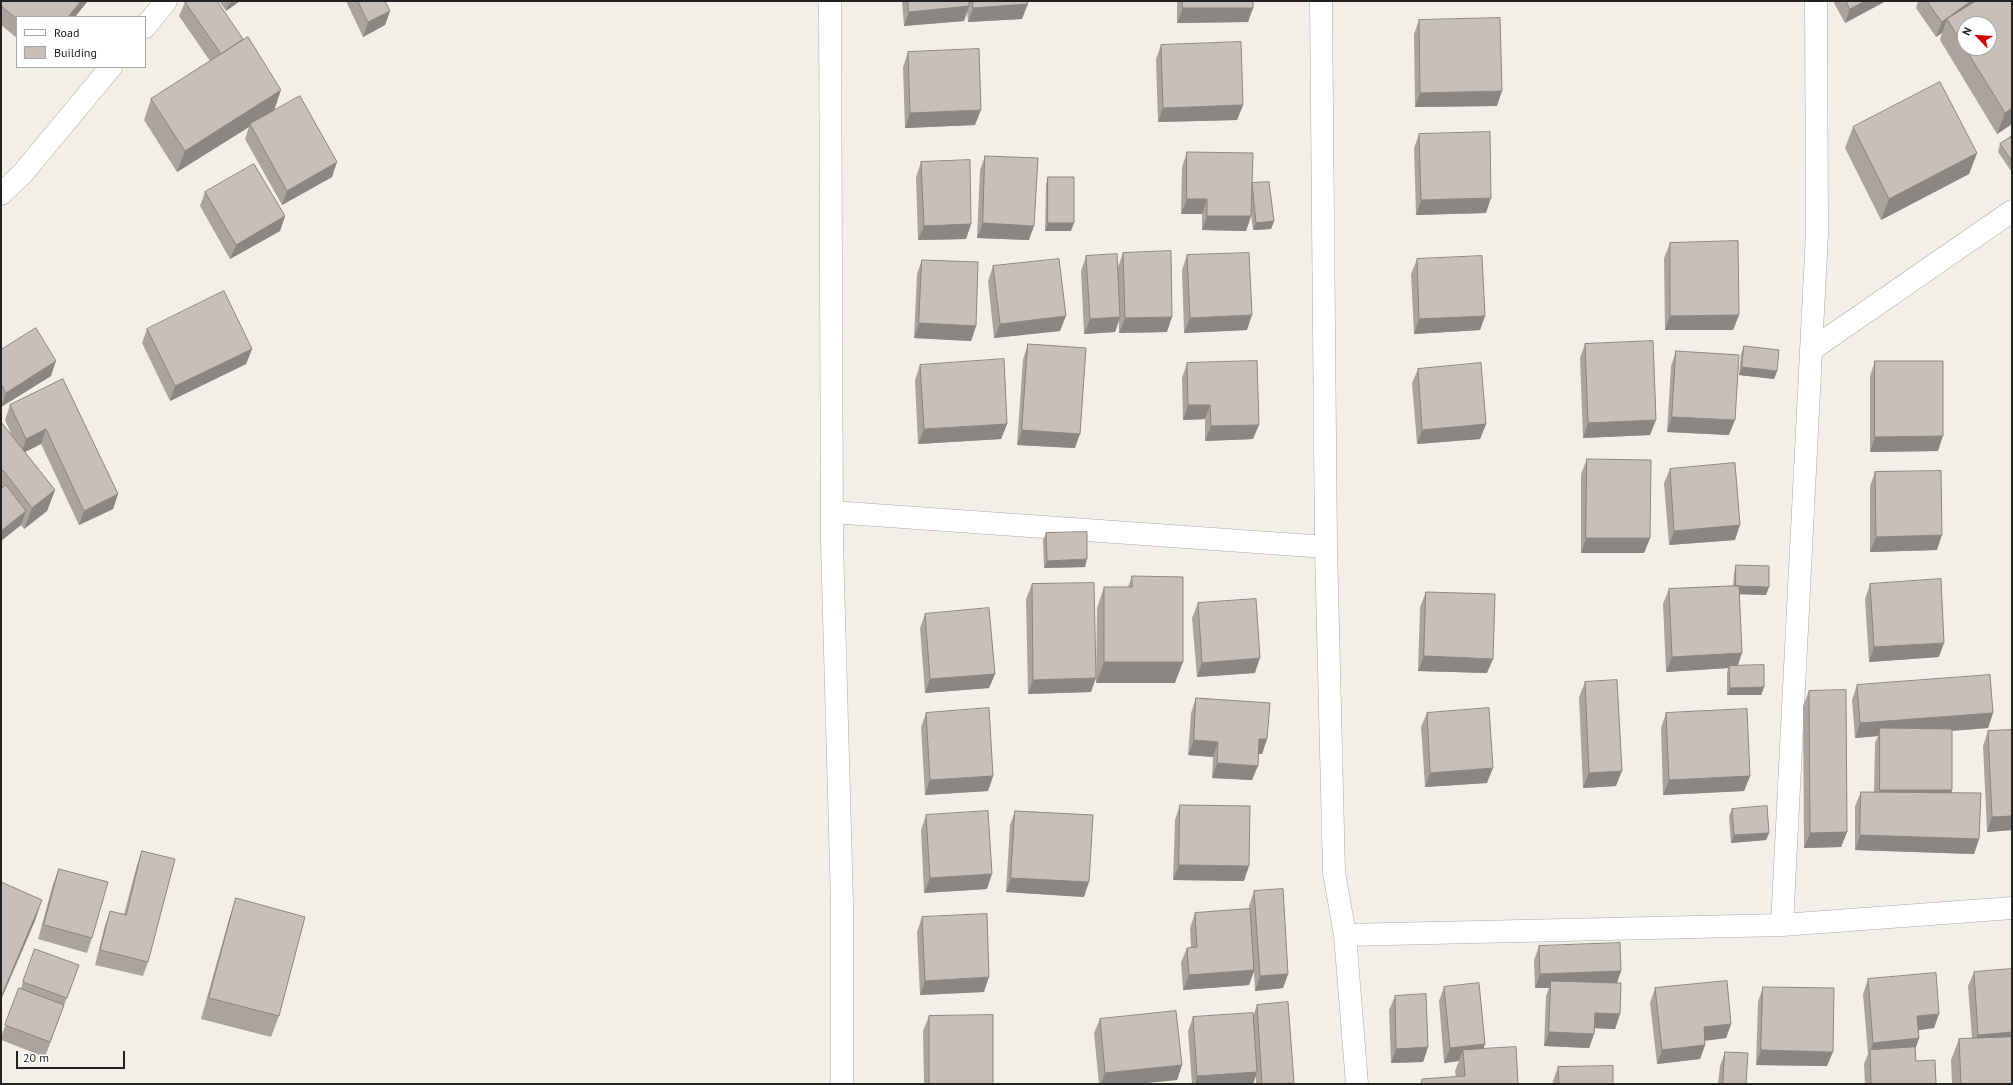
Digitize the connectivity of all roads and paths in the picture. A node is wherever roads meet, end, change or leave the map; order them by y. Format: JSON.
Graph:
{"nodes":[{"id":1,"x":166,"y":1,"type":"edge"},
{"id":2,"x":830,"y":1,"type":"edge"},
{"id":3,"x":1321,"y":1,"type":"edge"},
{"id":4,"x":1816,"y":1,"type":"edge"},
{"id":5,"x":146,"y":26,"type":"edge"},
{"id":6,"x":110,"y":68,"type":"edge"},
{"id":7,"x":1,"y":194,"type":"edge"},
{"id":8,"x":2012,"y":210,"type":"edge"},
{"id":9,"x":1811,"y":350,"type":"junction"},
{"id":10,"x":832,"y":512,"type":"junction"},
{"id":11,"x":1326,"y":547,"type":"junction"},
{"id":12,"x":2012,"y":908,"type":"edge"},
{"id":13,"x":1782,"y":926,"type":"junction"},
{"id":14,"x":1345,"y":935,"type":"junction"},
{"id":15,"x":842,"y":1084,"type":"edge"},
{"id":16,"x":1357,"y":1084,"type":"edge"}],
"edges":[{"from":1,"to":5,"type":"street"},
{"from":2,"to":10,"type":"street"},
{"from":3,"to":11,"type":"street"},
{"from":4,"to":9,"type":"street"},
{"from":6,"to":7,"type":"street"},
{"from":8,"to":9,"type":"street"},
{"from":9,"to":13,"type":"street"},
{"from":10,"to":11,"type":"street"},
{"from":10,"to":15,"type":"street"},
{"from":11,"to":14,"type":"street"},
{"from":12,"to":13,"type":"street"},
{"from":13,"to":14,"type":"street"},
{"from":14,"to":16,"type":"street"}]}
